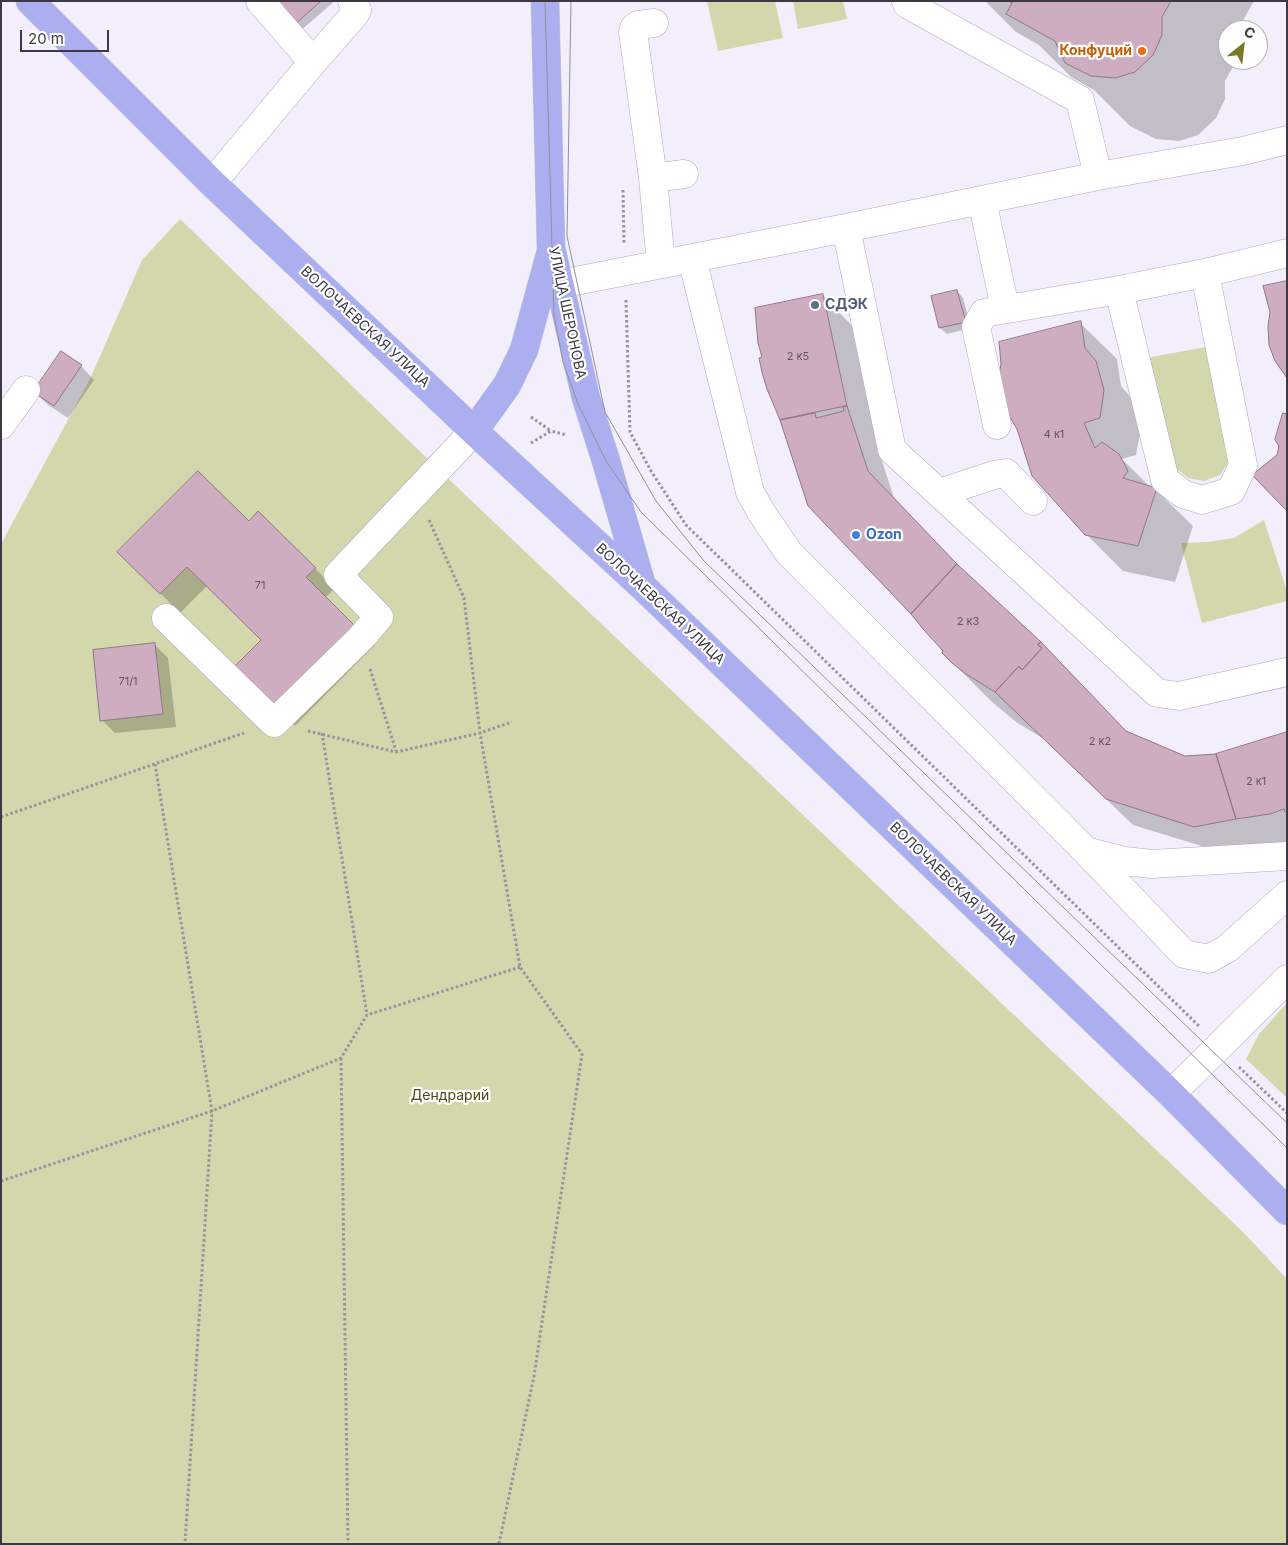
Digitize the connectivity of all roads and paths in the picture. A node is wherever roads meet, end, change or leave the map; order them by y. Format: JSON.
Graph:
{"nodes":[{"id":1,"x":30,"y":1,"type":"edge"},
{"id":2,"x":260,"y":1,"type":"edge"},
{"id":3,"x":352,"y":1,"type":"edge"},
{"id":4,"x":545,"y":1,"type":"edge"},
{"id":5,"x":906,"y":1,"type":"edge"},
{"id":6,"x":654,"y":23,"type":"dead end"},
{"id":7,"x":312,"y":62,"type":"junction"},
{"id":8,"x":1287,"y":140,"type":"edge"},
{"id":9,"x":684,"y":174,"type":"dead end"},
{"id":10,"x":1098,"y":176,"type":"junction"},
{"id":11,"x":653,"y":178,"type":"junction"},
{"id":12,"x":212,"y":183,"type":"junction"},
{"id":13,"x":982,"y":200,"type":"junction"},
{"id":14,"x":846,"y":228,"type":"junction"},
{"id":15,"x":551,"y":248,"type":"junction"},
{"id":16,"x":1287,"y":253,"type":"edge"},
{"id":17,"x":692,"y":258,"type":"junction"},
{"id":18,"x":661,"y":264,"type":"junction"},
{"id":19,"x":1205,"y":273,"type":"junction"},
{"id":20,"x":560,"y":284,"type":"junction"},
{"id":21,"x":1119,"y":290,"type":"junction"},
{"id":22,"x":1005,"y":308,"type":"junction"},
{"id":23,"x":26,"y":390,"type":"dead end"},
{"id":24,"x":531,"y":417,"type":"dead end"},
{"id":25,"x":1,"y":425,"type":"edge"},
{"id":26,"x":997,"y":425,"type":"dead end"},
{"id":27,"x":474,"y":431,"type":"junction"},
{"id":28,"x":551,"y":431,"type":"junction"},
{"id":29,"x":573,"y":436,"type":"dead end"},
{"id":30,"x":531,"y":443,"type":"dead end"},
{"id":31,"x":417,"y":492,"type":"junction"},
{"id":32,"x":939,"y":493,"type":"junction"},
{"id":33,"x":1033,"y":501,"type":"dead end"},
{"id":34,"x":642,"y":586,"type":"junction"},
{"id":35,"x":166,"y":618,"type":"dead end"},
{"id":36,"x":360,"y":639,"type":"junction"},
{"id":37,"x":1287,"y":672,"type":"edge"},
{"id":38,"x":512,"y":722,"type":"dead end"},
{"id":39,"x":274,"y":723,"type":"junction"},
{"id":40,"x":480,"y":733,"type":"junction"},
{"id":41,"x":322,"y":734,"type":"junction"},
{"id":42,"x":396,"y":752,"type":"junction"},
{"id":43,"x":155,"y":764,"type":"junction"},
{"id":44,"x":1,"y":816,"type":"edge"},
{"id":45,"x":1086,"y":851,"type":"junction"},
{"id":46,"x":1287,"y":856,"type":"edge"},
{"id":47,"x":1287,"y":894,"type":"edge"},
{"id":48,"x":520,"y":967,"type":"junction"},
{"id":49,"x":1287,"y":979,"type":"edge"},
{"id":50,"x":367,"y":1015,"type":"junction"},
{"id":51,"x":341,"y":1058,"type":"junction"},
{"id":52,"x":1239,"y":1067,"type":"dead end"},
{"id":53,"x":1171,"y":1094,"type":"junction"},
{"id":54,"x":212,"y":1111,"type":"junction"},
{"id":55,"x":1287,"y":1113,"type":"edge"},
{"id":56,"x":1,"y":1181,"type":"edge"},
{"id":57,"x":1287,"y":1211,"type":"edge"},
{"id":58,"x":185,"y":1544,"type":"edge"},
{"id":59,"x":348,"y":1544,"type":"edge"},
{"id":60,"x":499,"y":1544,"type":"edge"}],
"edges":[{"from":1,"to":12,"type":"main road","name":"ВОЛОЧАЕВСКАЯ УЛИЦА"},
{"from":2,"to":7,"type":"street"},
{"from":3,"to":7,"type":"street"},
{"from":4,"to":15,"type":"main road","name":"УЛИЦА ШЕРОНОВА"},
{"from":5,"to":10,"type":"street"},
{"from":6,"to":11,"type":"street"},
{"from":7,"to":12,"type":"street"},
{"from":8,"to":10,"type":"street"},
{"from":9,"to":11,"type":"street"},
{"from":10,"to":13,"type":"street"},
{"from":11,"to":18,"type":"street"},
{"from":12,"to":27,"type":"main road","name":"ВОЛОЧАЕВСКАЯ УЛИЦА"},
{"from":13,"to":14,"type":"street"},
{"from":13,"to":22,"type":"street"},
{"from":14,"to":17,"type":"street"},
{"from":14,"to":32,"type":"street"},
{"from":15,"to":20,"type":"main road","name":"УЛИЦА ШЕРОНОВА"},
{"from":15,"to":27,"type":"main road"},
{"from":16,"to":19,"type":"street"},
{"from":17,"to":18,"type":"street"},
{"from":17,"to":45,"type":"street"},
{"from":18,"to":20,"type":"street"},
{"from":19,"to":21,"type":"street"},
{"from":19,"to":21,"type":"street"},
{"from":20,"to":34,"type":"main road","name":"УЛИЦА ШЕРОНОВА"},
{"from":21,"to":22,"type":"street"},
{"from":22,"to":26,"type":"street"},
{"from":23,"to":25,"type":"street"},
{"from":24,"to":28,"type":"path"},
{"from":27,"to":31,"type":"street"},
{"from":27,"to":34,"type":"main road","name":"ВОЛОЧАЕВСКАЯ УЛИЦА"},
{"from":28,"to":29,"type":"path"},
{"from":28,"to":30,"type":"path"},
{"from":31,"to":36,"type":"street"},
{"from":31,"to":40,"type":"path"},
{"from":32,"to":33,"type":"street"},
{"from":32,"to":37,"type":"street"},
{"from":34,"to":53,"type":"main road","name":"ВОЛОЧАЕВСКАЯ УЛИЦА"},
{"from":35,"to":39,"type":"street"},
{"from":36,"to":39,"type":"street"},
{"from":36,"to":42,"type":"path"},
{"from":38,"to":40,"type":"path"},
{"from":39,"to":41,"type":"path"},
{"from":39,"to":43,"type":"path"},
{"from":40,"to":42,"type":"path"},
{"from":40,"to":48,"type":"path"},
{"from":41,"to":42,"type":"path"},
{"from":41,"to":50,"type":"path"},
{"from":43,"to":44,"type":"path"},
{"from":43,"to":54,"type":"path"},
{"from":45,"to":46,"type":"street"},
{"from":45,"to":47,"type":"street"},
{"from":48,"to":50,"type":"path"},
{"from":48,"to":60,"type":"path"},
{"from":49,"to":53,"type":"street"},
{"from":50,"to":51,"type":"path"},
{"from":51,"to":54,"type":"path"},
{"from":51,"to":59,"type":"path"},
{"from":52,"to":55,"type":"path"},
{"from":53,"to":57,"type":"main road","name":"ВОЛОЧАЕВСКАЯ УЛИЦА"},
{"from":54,"to":56,"type":"path"},
{"from":54,"to":58,"type":"path"}]}
